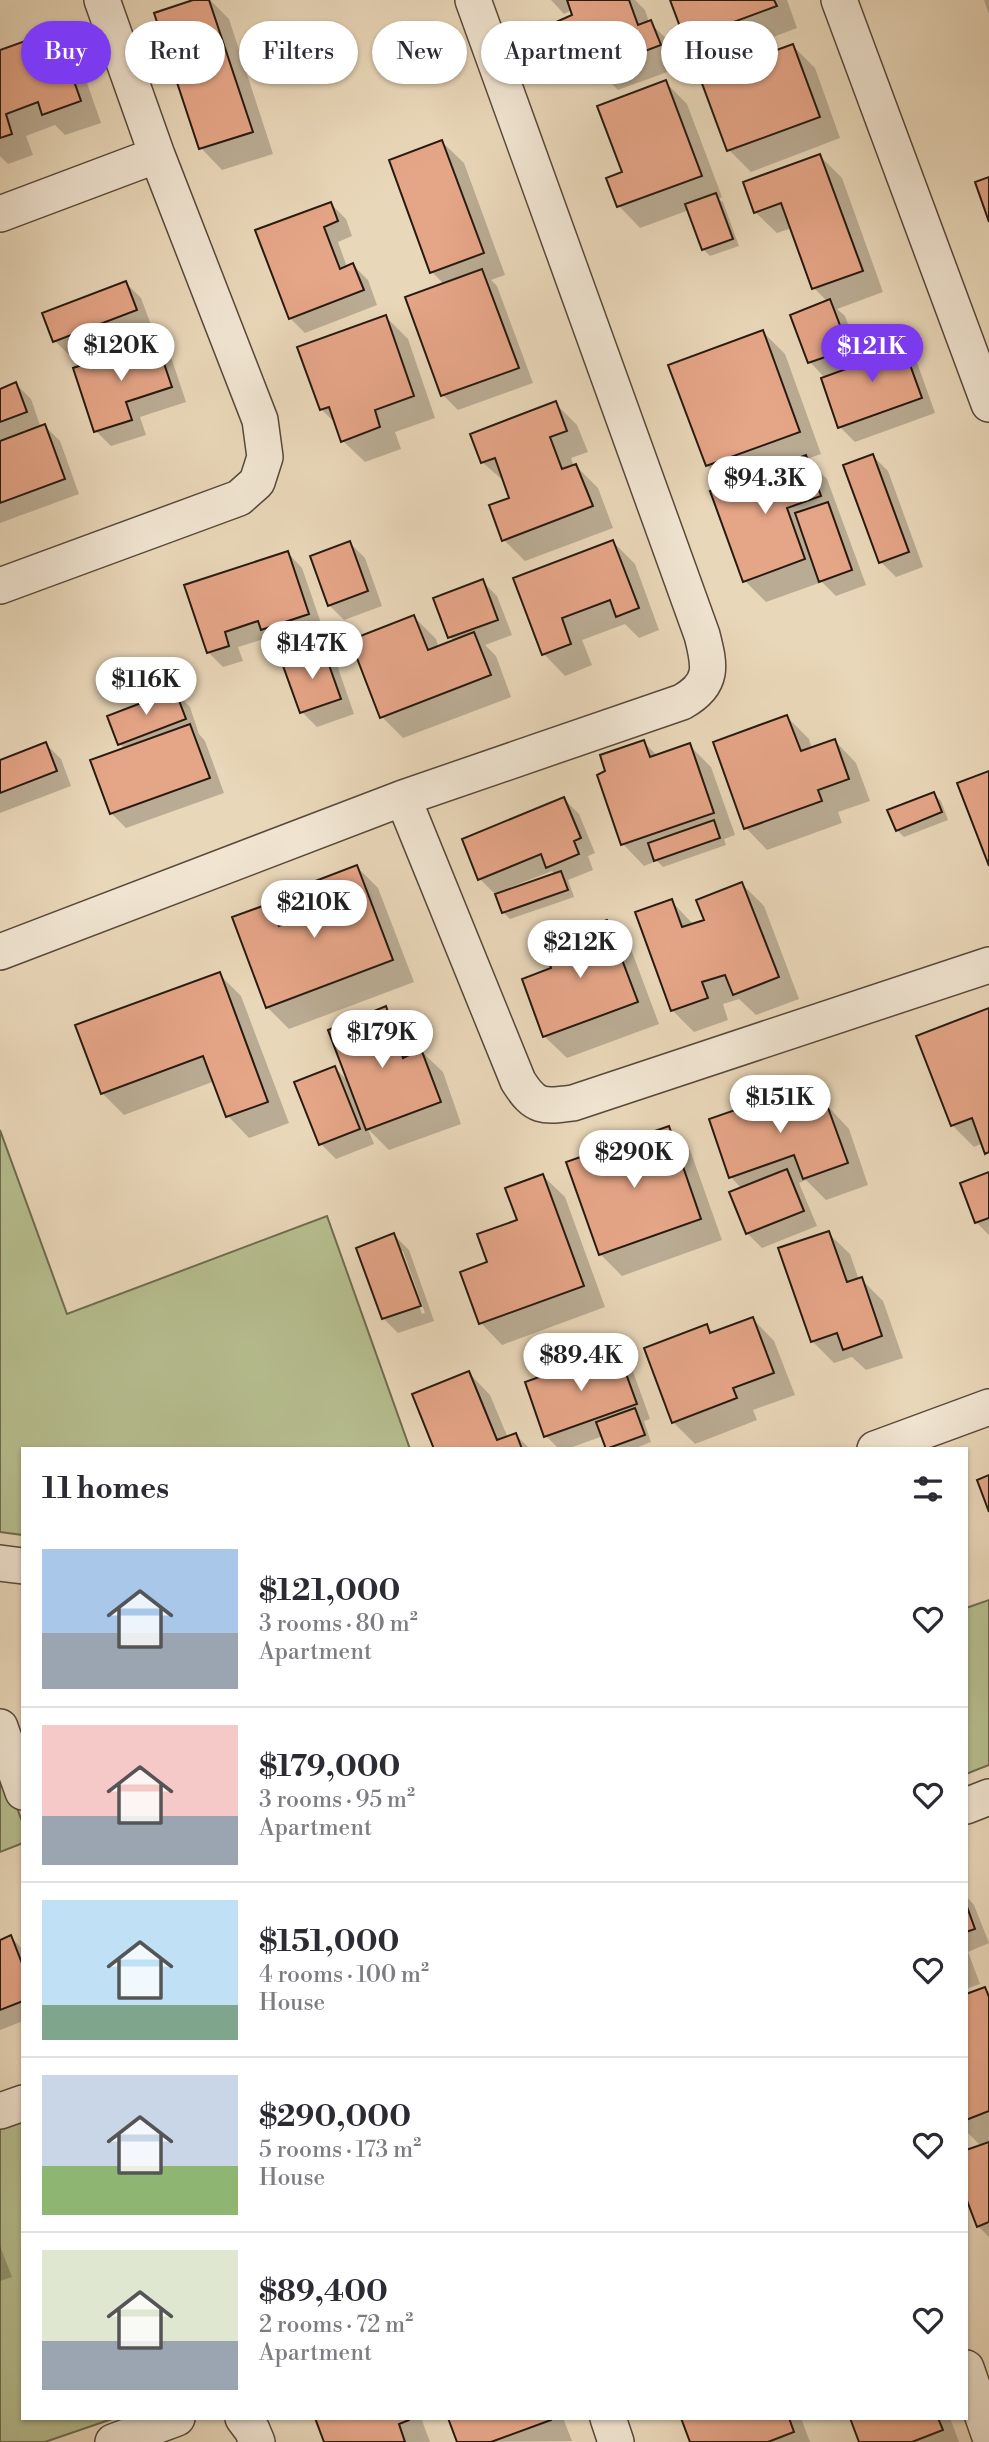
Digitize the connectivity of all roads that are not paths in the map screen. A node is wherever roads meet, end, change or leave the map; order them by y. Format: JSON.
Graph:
{"nodes":[{"id":1,"x":102,"y":0,"type":"edge"},
{"id":2,"x":473,"y":0,"type":"edge"},
{"id":3,"x":839,"y":0,"type":"edge"},
{"id":4,"x":157,"y":155,"type":"junction"},
{"id":5,"x":0,"y":214,"type":"edge"},
{"id":6,"x":989,"y":404,"type":"edge"},
{"id":7,"x":0,"y":586,"type":"edge"},
{"id":8,"x":403,"y":798,"type":"junction"},
{"id":9,"x":0,"y":952,"type":"edge"},
{"id":10,"x":989,"y":965,"type":"edge"},
{"id":11,"x":989,"y":1407,"type":"edge"},
{"id":12,"x":880,"y":1447,"type":"edge"},
{"id":13,"x":0,"y":1563,"type":"edge"},
{"id":14,"x":21,"y":1566,"type":"edge"},
{"id":15,"x":0,"y":1727,"type":"edge"},
{"id":16,"x":21,"y":1786,"type":"edge"},
{"id":17,"x":989,"y":1797,"type":"edge"},
{"id":18,"x":968,"y":1805,"type":"edge"},
{"id":19,"x":21,"y":2104,"type":"edge"},
{"id":20,"x":0,"y":2111,"type":"edge"},
{"id":21,"x":968,"y":2374,"type":"edge"},
{"id":22,"x":172,"y":2420,"type":"edge"},
{"id":23,"x":244,"y":2420,"type":"edge"},
{"id":24,"x":609,"y":2420,"type":"edge"},
{"id":25,"x":989,"y":2434,"type":"edge"},
{"id":26,"x":113,"y":2442,"type":"edge"},
{"id":27,"x":257,"y":2442,"type":"edge"},
{"id":28,"x":616,"y":2442,"type":"edge"}],
"edges":[{"from":1,"to":4,"type":"street"},
{"from":2,"to":8,"type":"street"},
{"from":3,"to":6,"type":"street"},
{"from":4,"to":5,"type":"street"},
{"from":4,"to":7,"type":"street"},
{"from":8,"to":9,"type":"street"},
{"from":8,"to":10,"type":"street"},
{"from":11,"to":12,"type":"street"},
{"from":13,"to":14,"type":"street"},
{"from":15,"to":16,"type":"street"},
{"from":17,"to":18,"type":"street"},
{"from":19,"to":20,"type":"street"},
{"from":21,"to":25,"type":"street"},
{"from":22,"to":26,"type":"street"},
{"from":23,"to":27,"type":"street"},
{"from":24,"to":28,"type":"street"}]}
